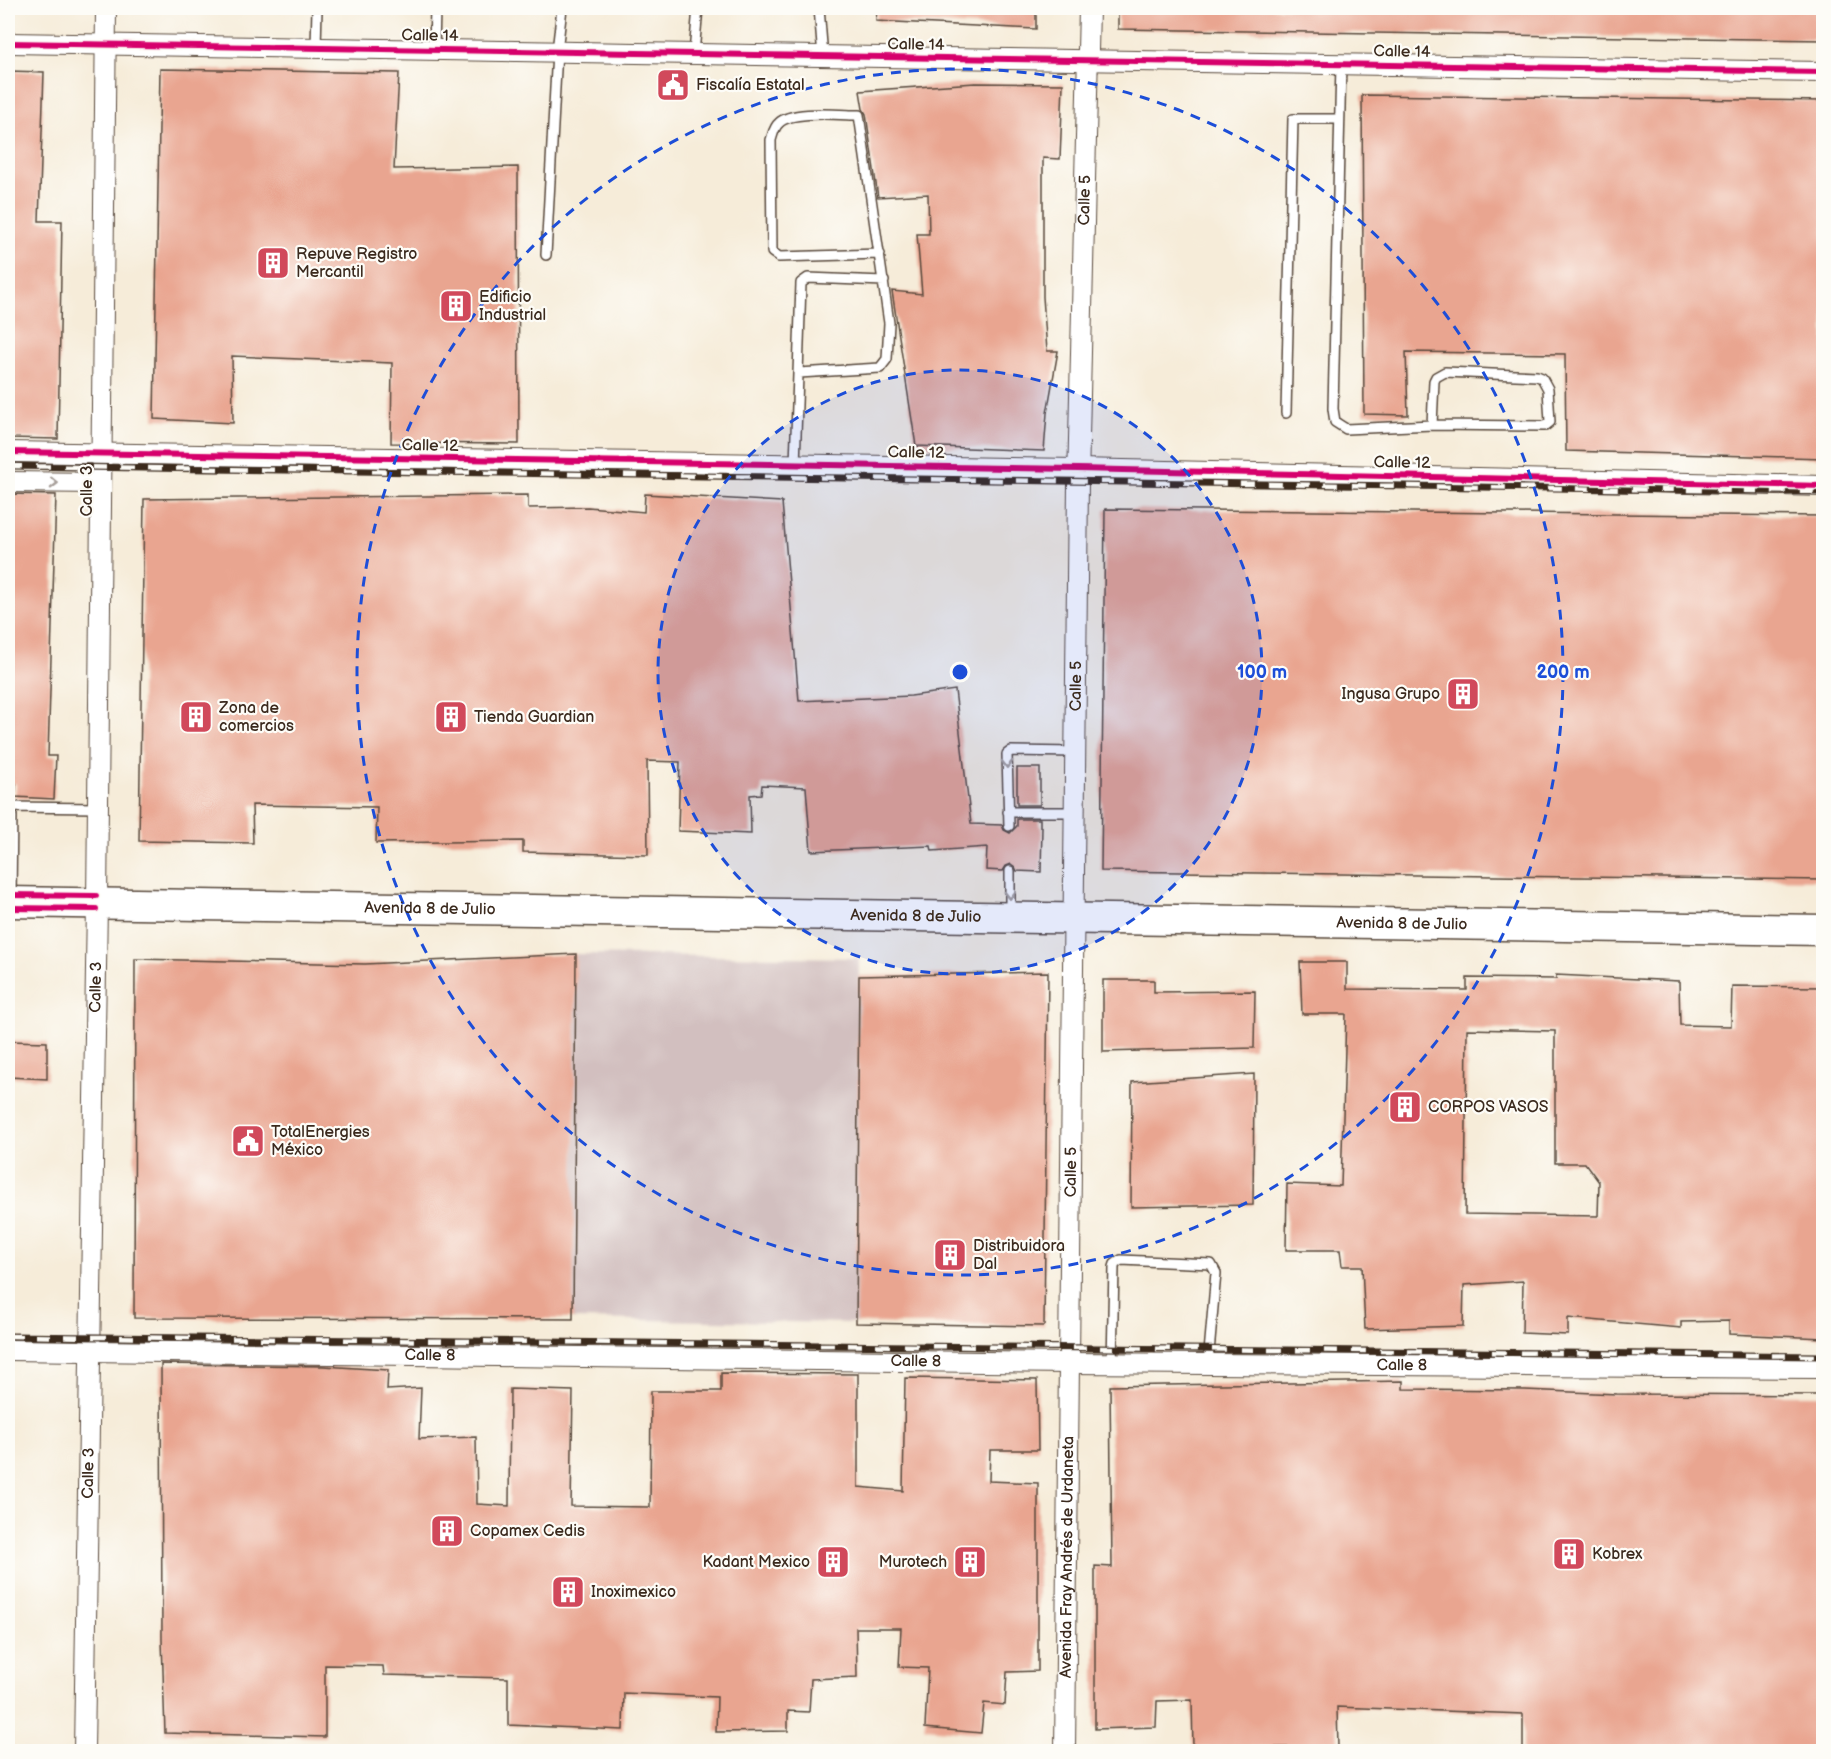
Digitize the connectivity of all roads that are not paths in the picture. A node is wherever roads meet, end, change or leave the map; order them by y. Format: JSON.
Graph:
{"nodes":[{"id":1,"x":106,"y":8,"type":"edge"},
{"id":2,"x":317,"y":8,"type":"edge"},
{"id":3,"x":435,"y":8,"type":"edge"},
{"id":4,"x":562,"y":8,"type":"edge"},
{"id":5,"x":698,"y":8,"type":"edge"},
{"id":6,"x":819,"y":8,"type":"edge"},
{"id":7,"x":1089,"y":8,"type":"edge"},
{"id":8,"x":8,"y":43,"type":"edge"},
{"id":9,"x":105,"y":44,"type":"junction"},
{"id":10,"x":316,"y":48,"type":"junction"},
{"id":11,"x":434,"y":50,"type":"junction"},
{"id":12,"x":557,"y":51,"type":"junction"},
{"id":13,"x":694,"y":53,"type":"junction"},
{"id":14,"x":824,"y":57,"type":"junction"},
{"id":15,"x":1089,"y":60,"type":"junction"},
{"id":16,"x":1341,"y":64,"type":"junction"},
{"id":17,"x":1824,"y":72,"type":"edge"},
{"id":18,"x":1339,"y":119,"type":"junction"},
{"id":19,"x":880,"y":254,"type":"junction"},
{"id":20,"x":546,"y":255,"type":"dead end"},
{"id":21,"x":884,"y":281,"type":"junction"},
{"id":22,"x":799,"y":373,"type":"junction"},
{"id":23,"x":1286,"y":413,"type":"dead end"},
{"id":24,"x":1432,"y":425,"type":"junction"},
{"id":25,"x":8,"y":453,"type":"edge"},
{"id":26,"x":101,"y":454,"type":"junction"},
{"id":27,"x":795,"y":465,"type":"junction"},
{"id":28,"x":1078,"y":469,"type":"junction"},
{"id":29,"x":8,"y":482,"type":"edge"},
{"id":30,"x":100,"y":483,"type":"junction"},
{"id":31,"x":1824,"y":486,"type":"edge"},
{"id":32,"x":1075,"y":752,"type":"junction"},
{"id":33,"x":10,"y":807,"type":"edge"},
{"id":34,"x":98,"y":808,"type":"junction"},
{"id":35,"x":1008,"y":812,"type":"junction"},
{"id":36,"x":1075,"y":812,"type":"junction"},
{"id":37,"x":1009,"y":826,"type":"dead end"},
{"id":38,"x":1010,"y":871,"type":"dead end"},
{"id":39,"x":9,"y":902,"type":"edge"},
{"id":40,"x":97,"y":903,"type":"junction"},
{"id":41,"x":1010,"y":918,"type":"junction"},
{"id":42,"x":1074,"y":919,"type":"junction"},
{"id":43,"x":1824,"y":930,"type":"edge"},
{"id":44,"x":8,"y":1350,"type":"edge"},
{"id":45,"x":90,"y":1350,"type":"junction"},
{"id":46,"x":1069,"y":1363,"type":"junction"},
{"id":47,"x":1112,"y":1363,"type":"junction"},
{"id":48,"x":1208,"y":1364,"type":"junction"},
{"id":49,"x":1824,"y":1368,"type":"edge"},
{"id":50,"x":84,"y":1752,"type":"edge"},
{"id":51,"x":1065,"y":1752,"type":"edge"}],
"edges":[{"from":1,"to":9,"type":"street","name":"Calle 3"},
{"from":2,"to":10,"type":"lane"},
{"from":3,"to":11,"type":"lane"},
{"from":4,"to":12,"type":"lane"},
{"from":5,"to":13,"type":"lane"},
{"from":6,"to":14,"type":"lane"},
{"from":7,"to":15,"type":"street","name":"Calle 5"},
{"from":8,"to":9,"type":"street","name":"Calle 14"},
{"from":9,"to":10,"type":"street","name":"Calle 14"},
{"from":9,"to":26,"type":"street","name":"Calle 3"},
{"from":10,"to":11,"type":"street","name":"Calle 14"},
{"from":11,"to":12,"type":"street","name":"Calle 14"},
{"from":12,"to":13,"type":"street","name":"Calle 14"},
{"from":12,"to":20,"type":"lane"},
{"from":13,"to":14,"type":"street","name":"Calle 14"},
{"from":14,"to":15,"type":"street","name":"Calle 14"},
{"from":15,"to":16,"type":"street","name":"Calle 14"},
{"from":15,"to":28,"type":"street","name":"Calle 5"},
{"from":16,"to":17,"type":"street","name":"Calle 14"},
{"from":16,"to":18,"type":"lane"},
{"from":18,"to":23,"type":"lane"},
{"from":18,"to":24,"type":"lane"},
{"from":19,"to":19,"type":"lane"},
{"from":19,"to":21,"type":"lane"},
{"from":21,"to":22,"type":"lane"},
{"from":21,"to":22,"type":"lane"},
{"from":22,"to":27,"type":"lane"},
{"from":24,"to":24,"type":"lane"},
{"from":25,"to":26,"type":"street","name":"Calle 12"},
{"from":26,"to":27,"type":"street","name":"Calle 12"},
{"from":26,"to":30,"type":"street","name":"Calle 3"},
{"from":27,"to":28,"type":"street","name":"Calle 12"},
{"from":28,"to":31,"type":"street","name":"Calle 12"},
{"from":28,"to":32,"type":"street","name":"Calle 5"},
{"from":29,"to":30,"type":"street","one_way":true},
{"from":30,"to":34,"type":"street","name":"Calle 3"},
{"from":32,"to":35,"type":"lane","one_way":true},
{"from":32,"to":36,"type":"street","name":"Calle 5"},
{"from":33,"to":34,"type":"lane"},
{"from":33,"to":39,"type":"lane"},
{"from":34,"to":40,"type":"street","name":"Calle 3"},
{"from":35,"to":36,"type":"lane"},
{"from":35,"to":37,"type":"lane"},
{"from":36,"to":42,"type":"street","name":"Calle 5"},
{"from":38,"to":41,"type":"lane","one_way":true},
{"from":39,"to":40,"type":"main road","name":"Avenida 8 de Julio"},
{"from":40,"to":41,"type":"main road","name":"Avenida 8 de Julio"},
{"from":40,"to":45,"type":"street","name":"Calle 3"},
{"from":41,"to":42,"type":"main road","name":"Avenida 8 de Julio"},
{"from":42,"to":43,"type":"main road","name":"Avenida 8 de Julio"},
{"from":42,"to":46,"type":"street","name":"Calle 5"},
{"from":44,"to":45,"type":"street","name":"Calle 8"},
{"from":45,"to":46,"type":"street","name":"Calle 8"},
{"from":45,"to":50,"type":"street","name":"Calle 3"},
{"from":46,"to":47,"type":"street","name":"Calle 8"},
{"from":46,"to":51,"type":"street","name":"Avenida Fray Andrés de Urdaneta"},
{"from":47,"to":48,"type":"street","name":"Calle 8"},
{"from":47,"to":48,"type":"lane"},
{"from":48,"to":49,"type":"street","name":"Calle 8"}]}
